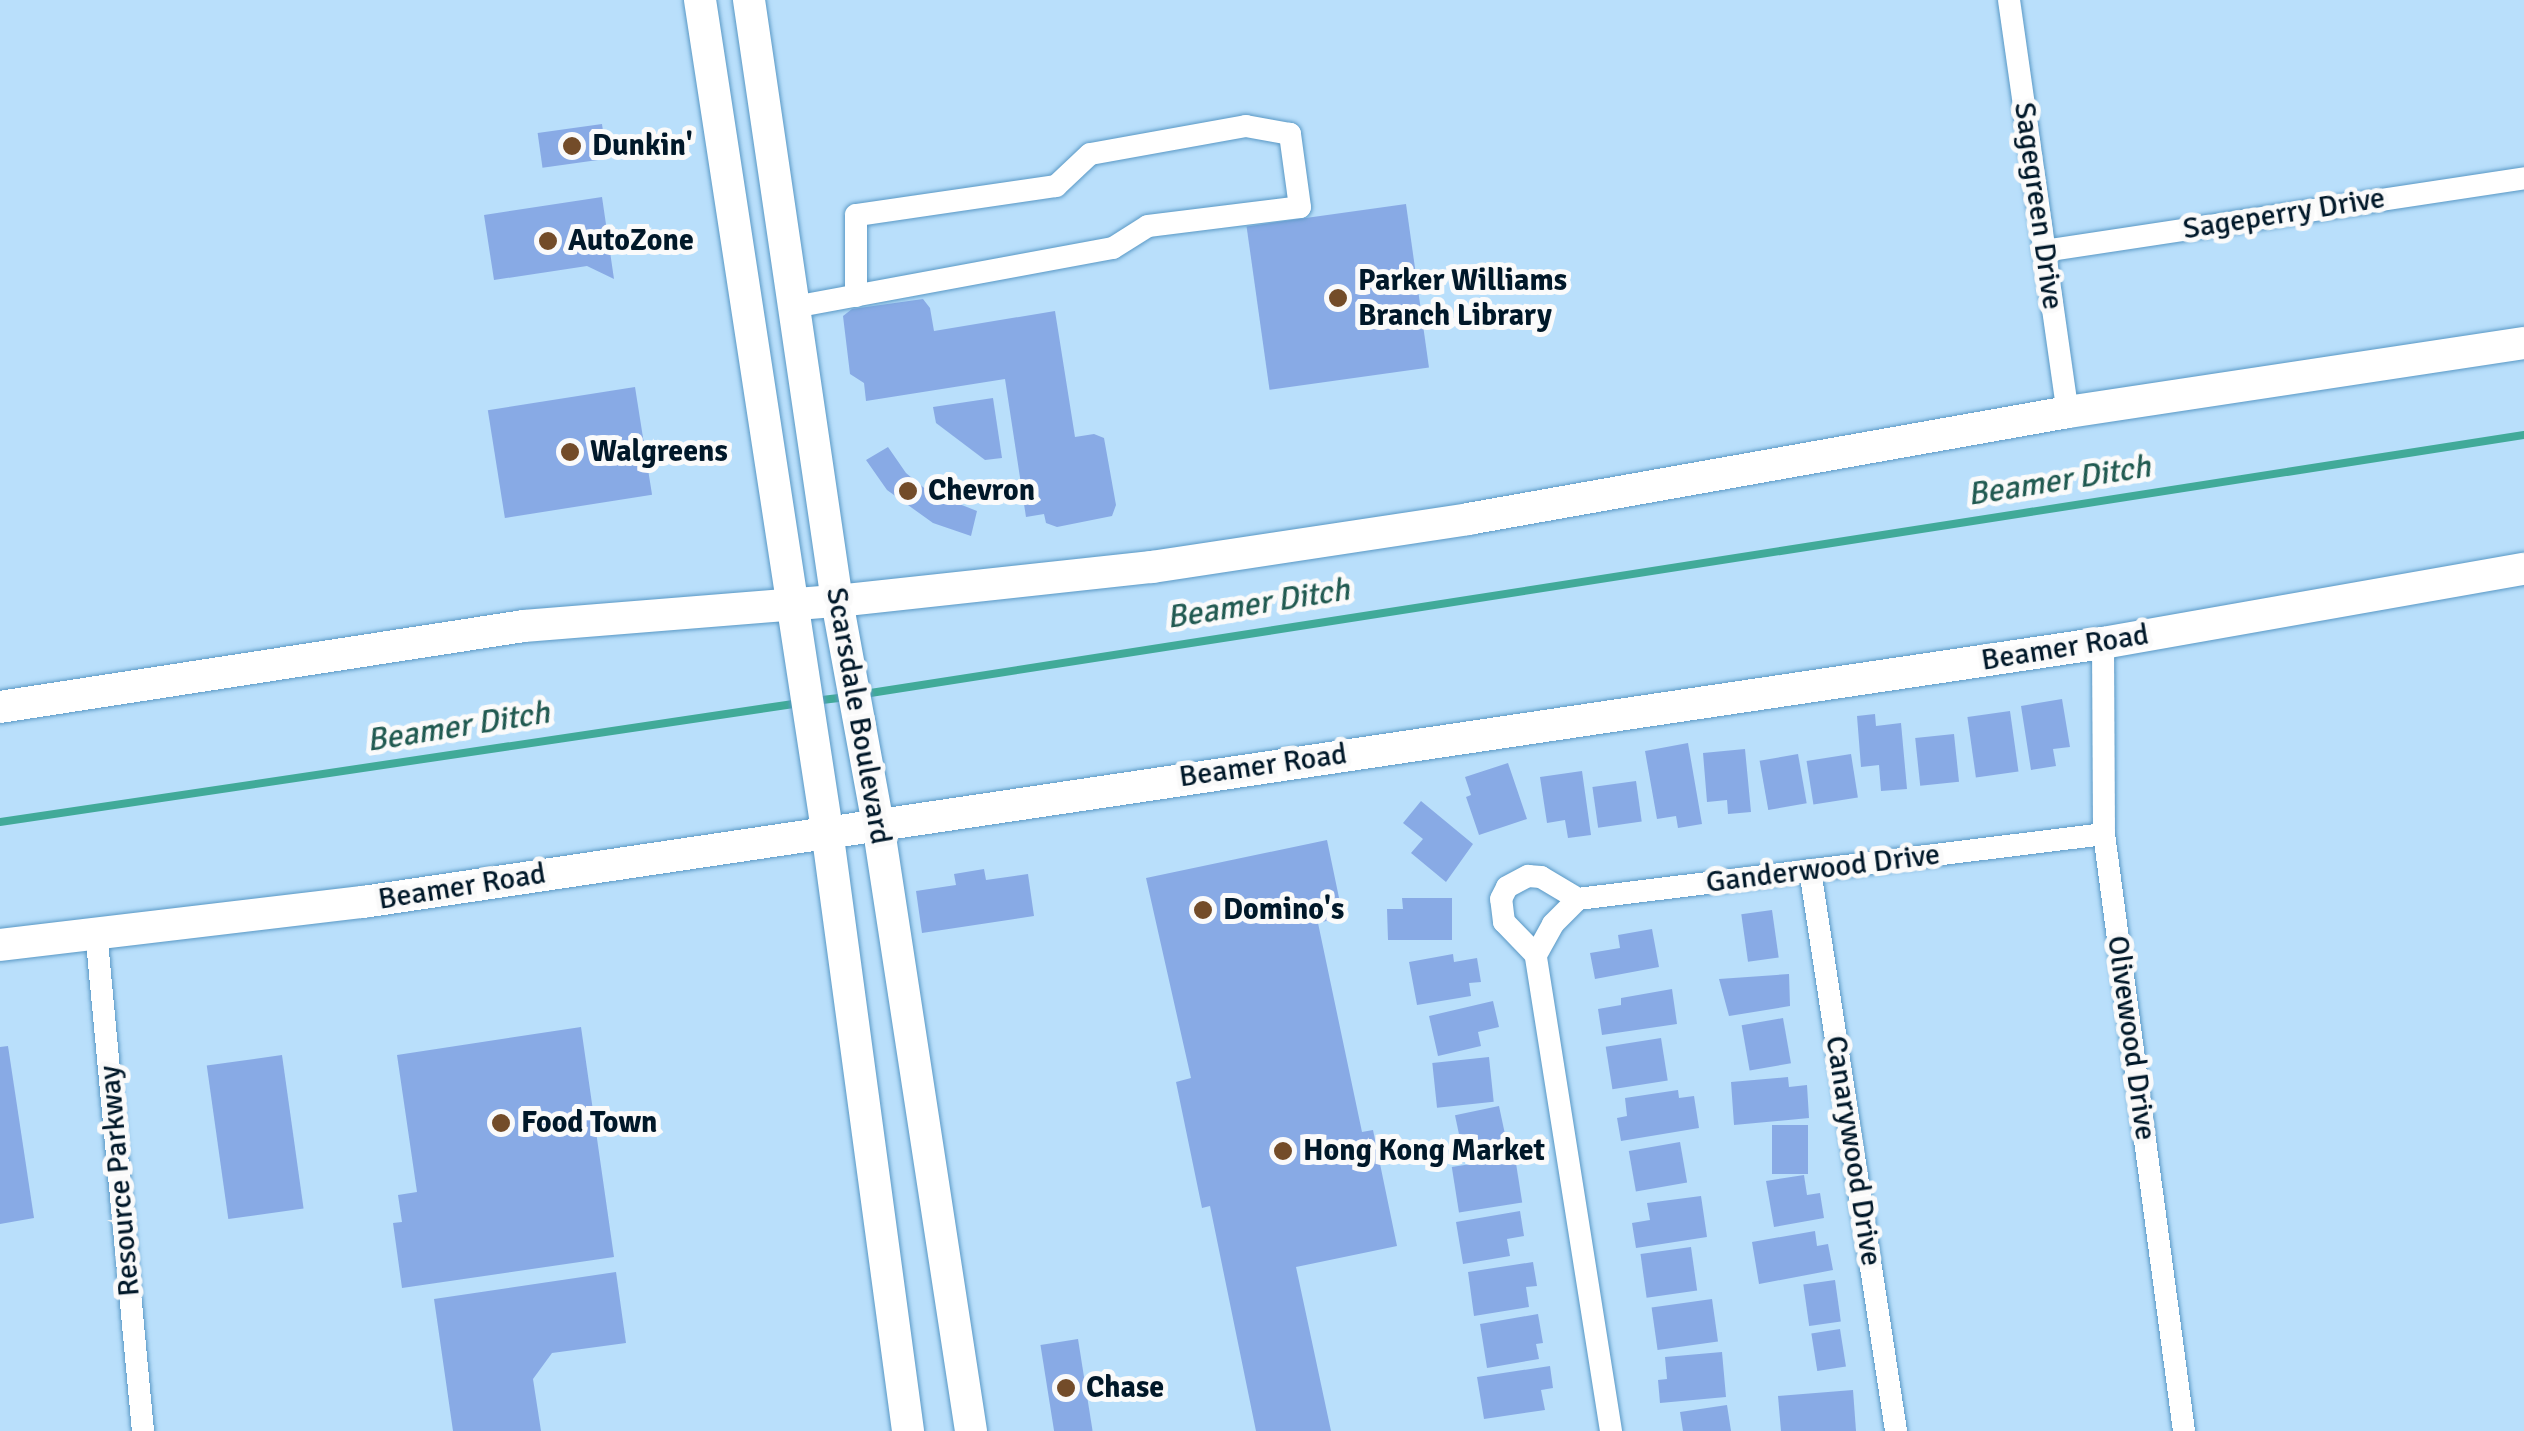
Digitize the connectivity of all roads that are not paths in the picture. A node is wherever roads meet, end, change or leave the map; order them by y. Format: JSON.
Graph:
{"nodes":[{"id":1,"x":700,"y":0,"type":"edge"},
{"id":2,"x":749,"y":0,"type":"edge"},
{"id":3,"x":2009,"y":0,"type":"edge"},
{"id":4,"x":2524,"y":178,"type":"edge"},
{"id":5,"x":2044,"y":251,"type":"junction"},
{"id":6,"x":856,"y":296,"type":"junction"},
{"id":7,"x":794,"y":307,"type":"junction"},
{"id":8,"x":2524,"y":343,"type":"edge"},
{"id":9,"x":2068,"y":412,"type":"junction"},
{"id":10,"x":2524,"y":568,"type":"edge"},
{"id":11,"x":792,"y":616,"type":"junction"},
{"id":12,"x":840,"y":616,"type":"junction"},
{"id":13,"x":2103,"y":643,"type":"junction"},
{"id":14,"x":0,"y":707,"type":"edge"},
{"id":15,"x":876,"y":810,"type":"junction"},
{"id":16,"x":824,"y":817,"type":"junction"},
{"id":17,"x":2104,"y":834,"type":"junction"},
{"id":18,"x":1810,"y":870,"type":"junction"},
{"id":19,"x":1578,"y":898,"type":"junction"},
{"id":20,"x":96,"y":931,"type":"junction"},
{"id":21,"x":0,"y":945,"type":"edge"},
{"id":22,"x":1536,"y":955,"type":"junction"},
{"id":23,"x":144,"y":1431,"type":"edge"},
{"id":24,"x":908,"y":1431,"type":"edge"},
{"id":25,"x":971,"y":1431,"type":"edge"},
{"id":26,"x":1612,"y":1431,"type":"edge"},
{"id":27,"x":1896,"y":1431,"type":"edge"},
{"id":28,"x":2184,"y":1431,"type":"edge"}],
"edges":[{"from":1,"to":11,"type":"main road","name":"Scarsdale Boulevard"},
{"from":2,"to":7,"type":"main road","name":"Scarsdale Boulevard"},
{"from":3,"to":5,"type":"street","name":"Sagegreen Drive"},
{"from":4,"to":5,"type":"street","name":"Sageperry Drive"},
{"from":5,"to":9,"type":"street","name":"Sagegreen Drive"},
{"from":6,"to":6,"type":"street"},
{"from":6,"to":7,"type":"street"},
{"from":7,"to":12,"type":"main road","name":"Scarsdale Boulevard"},
{"from":8,"to":9,"type":"main road"},
{"from":9,"to":12,"type":"main road"},
{"from":10,"to":13,"type":"main road","name":"Beamer Road"},
{"from":11,"to":12,"type":"main road"},
{"from":11,"to":14,"type":"main road"},
{"from":11,"to":16,"type":"main road","name":"Scarsdale Boulevard"},
{"from":12,"to":15,"type":"main road","name":"Scarsdale Boulevard"},
{"from":13,"to":15,"type":"main road","name":"Beamer Road"},
{"from":13,"to":17,"type":"street","name":"Olivewood Drive"},
{"from":15,"to":16,"type":"main road","name":"Beamer Road"},
{"from":15,"to":25,"type":"main road","name":"Scarsdale Boulevard"},
{"from":16,"to":20,"type":"main road","name":"Beamer Road"},
{"from":16,"to":24,"type":"main road","name":"Scarsdale Boulevard"},
{"from":17,"to":18,"type":"street","name":"Ganderwood Drive"},
{"from":17,"to":28,"type":"street","name":"Olivewood Drive"},
{"from":18,"to":19,"type":"street","name":"Ganderwood Drive"},
{"from":18,"to":27,"type":"street","name":"Canarywood Drive"},
{"from":19,"to":22,"type":"street"},
{"from":19,"to":22,"type":"street"},
{"from":20,"to":21,"type":"main road","name":"Beamer Road"},
{"from":20,"to":23,"type":"street","name":"Resource Parkway"},
{"from":22,"to":26,"type":"street"}]}
